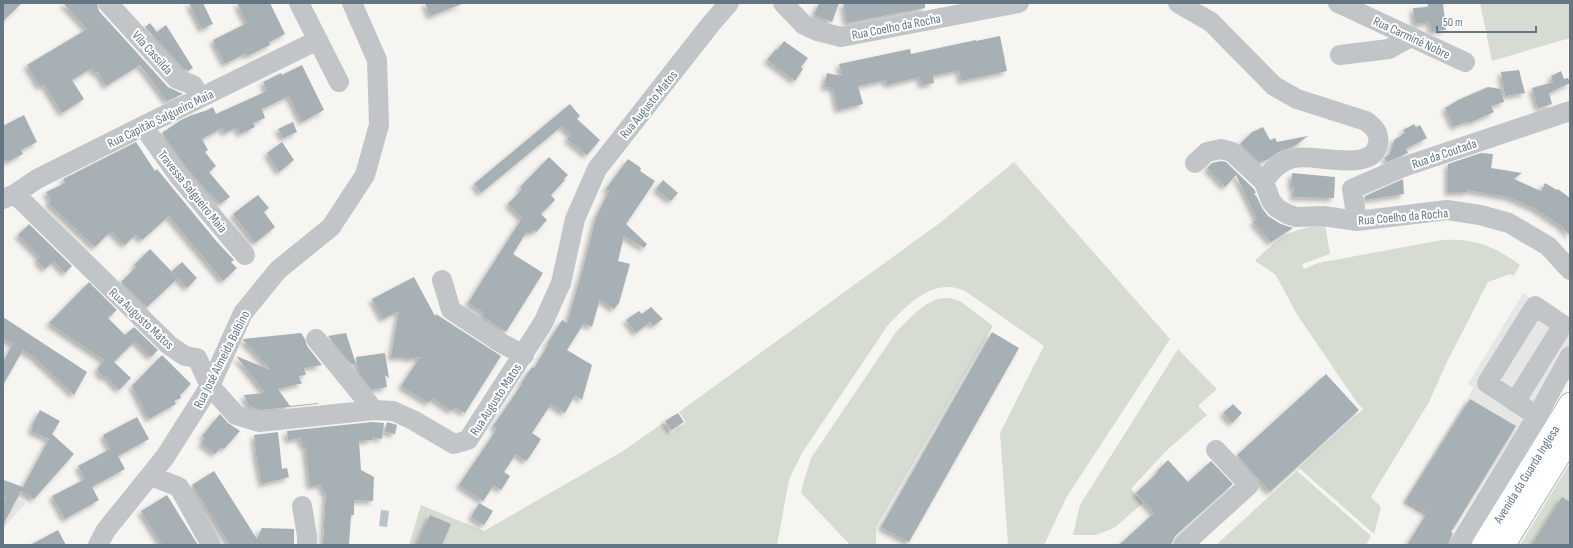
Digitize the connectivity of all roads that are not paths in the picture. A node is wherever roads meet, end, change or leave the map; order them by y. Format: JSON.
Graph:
{"nodes":[{"id":1,"x":108,"y":3,"type":"edge"},
{"id":2,"x":299,"y":3,"type":"edge"},
{"id":3,"x":352,"y":3,"type":"edge"},
{"id":4,"x":729,"y":3,"type":"edge"},
{"id":5,"x":782,"y":3,"type":"edge"},
{"id":6,"x":1019,"y":3,"type":"edge"},
{"id":7,"x":1178,"y":3,"type":"edge"},
{"id":8,"x":1338,"y":3,"type":"edge"},
{"id":9,"x":1411,"y":37,"type":"junction"},
{"id":10,"x":318,"y":40,"type":"junction"},
{"id":11,"x":1340,"y":55,"type":"dead end"},
{"id":12,"x":1465,"y":62,"type":"dead end"},
{"id":13,"x":340,"y":82,"type":"dead end"},
{"id":14,"x":200,"y":98,"type":"junction"},
{"id":15,"x":1570,"y":111,"type":"edge"},
{"id":16,"x":142,"y":126,"type":"junction"},
{"id":17,"x":1195,"y":163,"type":"dead end"},
{"id":18,"x":1264,"y":182,"type":"junction"},
{"id":19,"x":9,"y":197,"type":"edge"},
{"id":20,"x":1357,"y":221,"type":"junction"},
{"id":21,"x":246,"y":255,"type":"dead end"},
{"id":22,"x":1570,"y":270,"type":"edge"},
{"id":23,"x":442,"y":280,"type":"dead end"},
{"id":24,"x":316,"y":340,"type":"dead end"},
{"id":25,"x":226,"y":350,"type":"junction"},
{"id":26,"x":524,"y":355,"type":"junction"},
{"id":27,"x":1570,"y":356,"type":"edge"},
{"id":28,"x":197,"y":358,"type":"junction"},
{"id":29,"x":210,"y":386,"type":"junction"},
{"id":30,"x":1515,"y":402,"type":"dead end"},
{"id":31,"x":1570,"y":404,"type":"edge"},
{"id":32,"x":374,"y":410,"type":"junction"},
{"id":33,"x":1537,"y":416,"type":"junction"},
{"id":34,"x":1570,"y":438,"type":"edge"},
{"id":35,"x":1216,"y":450,"type":"dead end"},
{"id":36,"x":151,"y":476,"type":"junction"},
{"id":37,"x":302,"y":506,"type":"dead end"},
{"id":38,"x":98,"y":545,"type":"edge"},
{"id":39,"x":211,"y":545,"type":"edge"},
{"id":40,"x":307,"y":545,"type":"edge"},
{"id":41,"x":1183,"y":545,"type":"edge"},
{"id":42,"x":1459,"y":545,"type":"edge"},
{"id":43,"x":1483,"y":545,"type":"edge"},
{"id":44,"x":1504,"y":545,"type":"edge"}],
"edges":[{"from":1,"to":14,"type":"street","name":"Vila Cassilda"},
{"from":2,"to":10,"type":"street"},
{"from":3,"to":25,"type":"street","name":"Rua José Almeida Balbino"},
{"from":4,"to":26,"type":"street","name":"Rua Augusto Matos"},
{"from":5,"to":6,"type":"street","name":"Rua Coelho da Rocha"},
{"from":7,"to":18,"type":"street"},
{"from":8,"to":9,"type":"street","name":"Rua Carminé Nobre"},
{"from":9,"to":11,"type":"street"},
{"from":9,"to":12,"type":"street","name":"Rua Carminé Nobre"},
{"from":10,"to":13,"type":"street"},
{"from":10,"to":14,"type":"street","name":"Rua Capitão Salgueiro Maia"},
{"from":14,"to":16,"type":"street","name":"Rua Capitão Salgueiro Maia"},
{"from":15,"to":20,"type":"street","name":"Rua da Coutada"},
{"from":16,"to":19,"type":"street","name":"Rua Capitão Salgueiro Maia"},
{"from":16,"to":21,"type":"street","name":"Travessa Salgueiro Maia"},
{"from":17,"to":18,"type":"street"},
{"from":18,"to":20,"type":"street","name":"Rua Coelho da Rocha"},
{"from":19,"to":28,"type":"street","name":"Rua Augusto Matos"},
{"from":20,"to":22,"type":"street","name":"Rua Coelho da Rocha"},
{"from":23,"to":26,"type":"street"},
{"from":24,"to":32,"type":"street"},
{"from":25,"to":28,"type":"street"},
{"from":25,"to":29,"type":"street","name":"Rua José Almeida Balbino"},
{"from":26,"to":32,"type":"street","name":"Rua Augusto Matos"},
{"from":27,"to":33,"type":"street"},
{"from":28,"to":29,"type":"street","name":"Rua Augusto Matos"},
{"from":29,"to":32,"type":"street","name":"Rua Augusto Matos"},
{"from":29,"to":36,"type":"street","name":"Rua José Almeida Balbino"},
{"from":30,"to":33,"type":"street"},
{"from":31,"to":43,"type":"main road","name":"Avenida da Guarda Inglesa"},
{"from":33,"to":42,"type":"street"},
{"from":34,"to":44,"type":"main road","name":"Avenida da Guarda Inglesa"},
{"from":35,"to":41,"type":"street"},
{"from":36,"to":38,"type":"street","name":"Rua José Almeida Balbino"},
{"from":36,"to":39,"type":"street"},
{"from":37,"to":40,"type":"street"}]}
